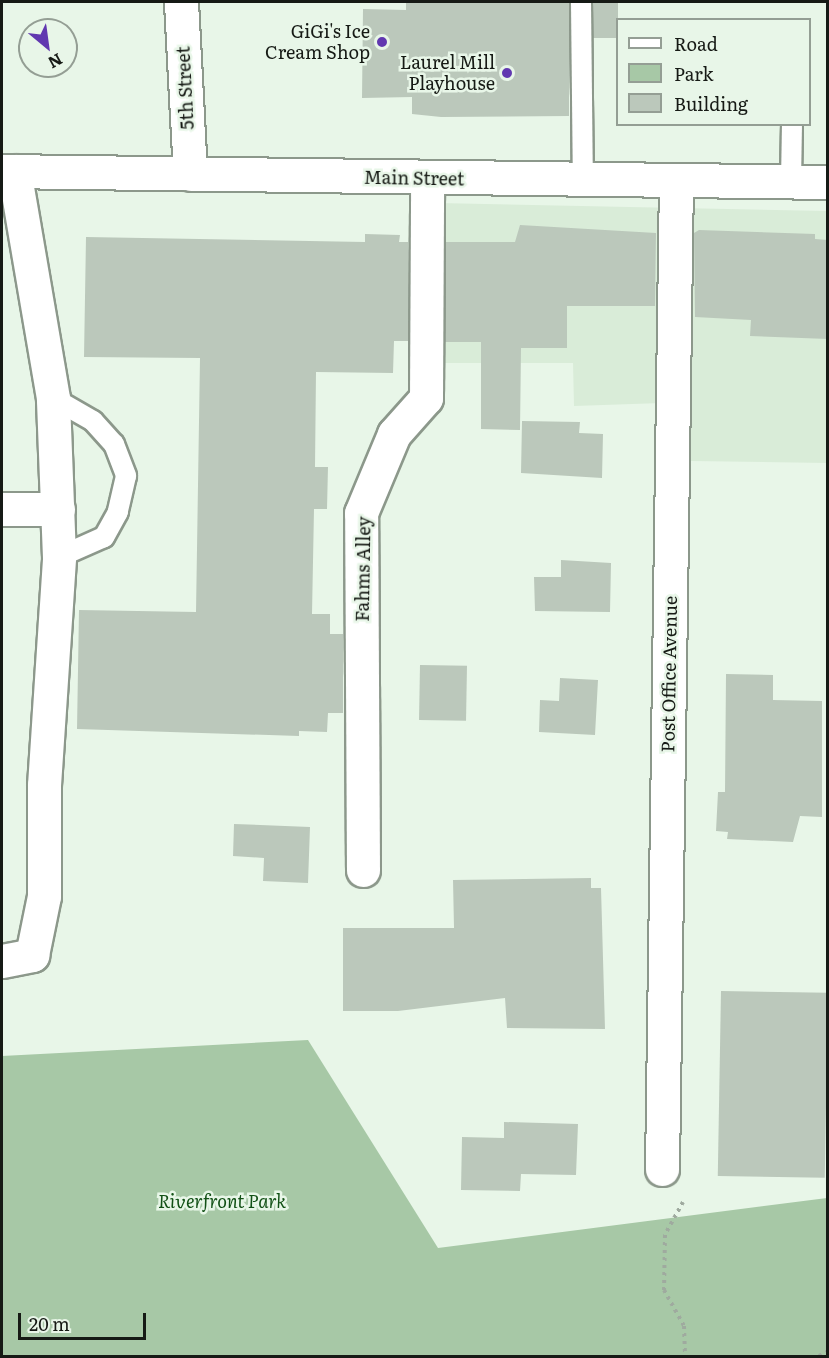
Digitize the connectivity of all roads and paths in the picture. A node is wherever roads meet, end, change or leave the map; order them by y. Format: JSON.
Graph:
{"nodes":[{"id":1,"x":181,"y":2,"type":"edge"},
{"id":2,"x":581,"y":2,"type":"edge"},
{"id":3,"x":792,"y":126,"type":"edge"},
{"id":4,"x":8,"y":171,"type":"edge"},
{"id":5,"x":190,"y":174,"type":"junction"},
{"id":6,"x":427,"y":178,"type":"junction"},
{"id":7,"x":676,"y":180,"type":"junction"},
{"id":8,"x":583,"y":181,"type":"junction"},
{"id":9,"x":791,"y":181,"type":"junction"},
{"id":10,"x":828,"y":182,"type":"edge"},
{"id":11,"x":53,"y":398,"type":"junction"},
{"id":12,"x":2,"y":509,"type":"edge"},
{"id":13,"x":58,"y":509,"type":"junction"},
{"id":14,"x":59,"y":557,"type":"junction"},
{"id":15,"x":363,"y":870,"type":"dead end"},
{"id":16,"x":2,"y":961,"type":"edge"},
{"id":17,"x":662,"y":1169,"type":"dead end"},
{"id":18,"x":689,"y":1191,"type":"dead end"},
{"id":19,"x":828,"y":1351,"type":"edge"},
{"id":20,"x":685,"y":1356,"type":"edge"},
{"id":21,"x":819,"y":1356,"type":"edge"}],
"edges":[{"from":1,"to":5,"type":"street","name":"5th Street"},
{"from":2,"to":8,"type":"lane"},
{"from":3,"to":9,"type":"lane"},
{"from":4,"to":5,"type":"street","name":"Main Street"},
{"from":4,"to":11,"type":"street"},
{"from":5,"to":6,"type":"street","name":"Main Street"},
{"from":6,"to":8,"type":"street","name":"Main Street"},
{"from":6,"to":15,"type":"street","name":"Fahms Alley"},
{"from":7,"to":8,"type":"street","name":"Main Street"},
{"from":7,"to":9,"type":"street","name":"Main Street"},
{"from":7,"to":17,"type":"street","name":"Post Office Avenue"},
{"from":9,"to":10,"type":"street","name":"Main Street"},
{"from":11,"to":13,"type":"street"},
{"from":11,"to":14,"type":"lane"},
{"from":12,"to":13,"type":"street"},
{"from":13,"to":14,"type":"street"},
{"from":14,"to":16,"type":"street"},
{"from":18,"to":20,"type":"path"},
{"from":19,"to":21,"type":"path"}]}
